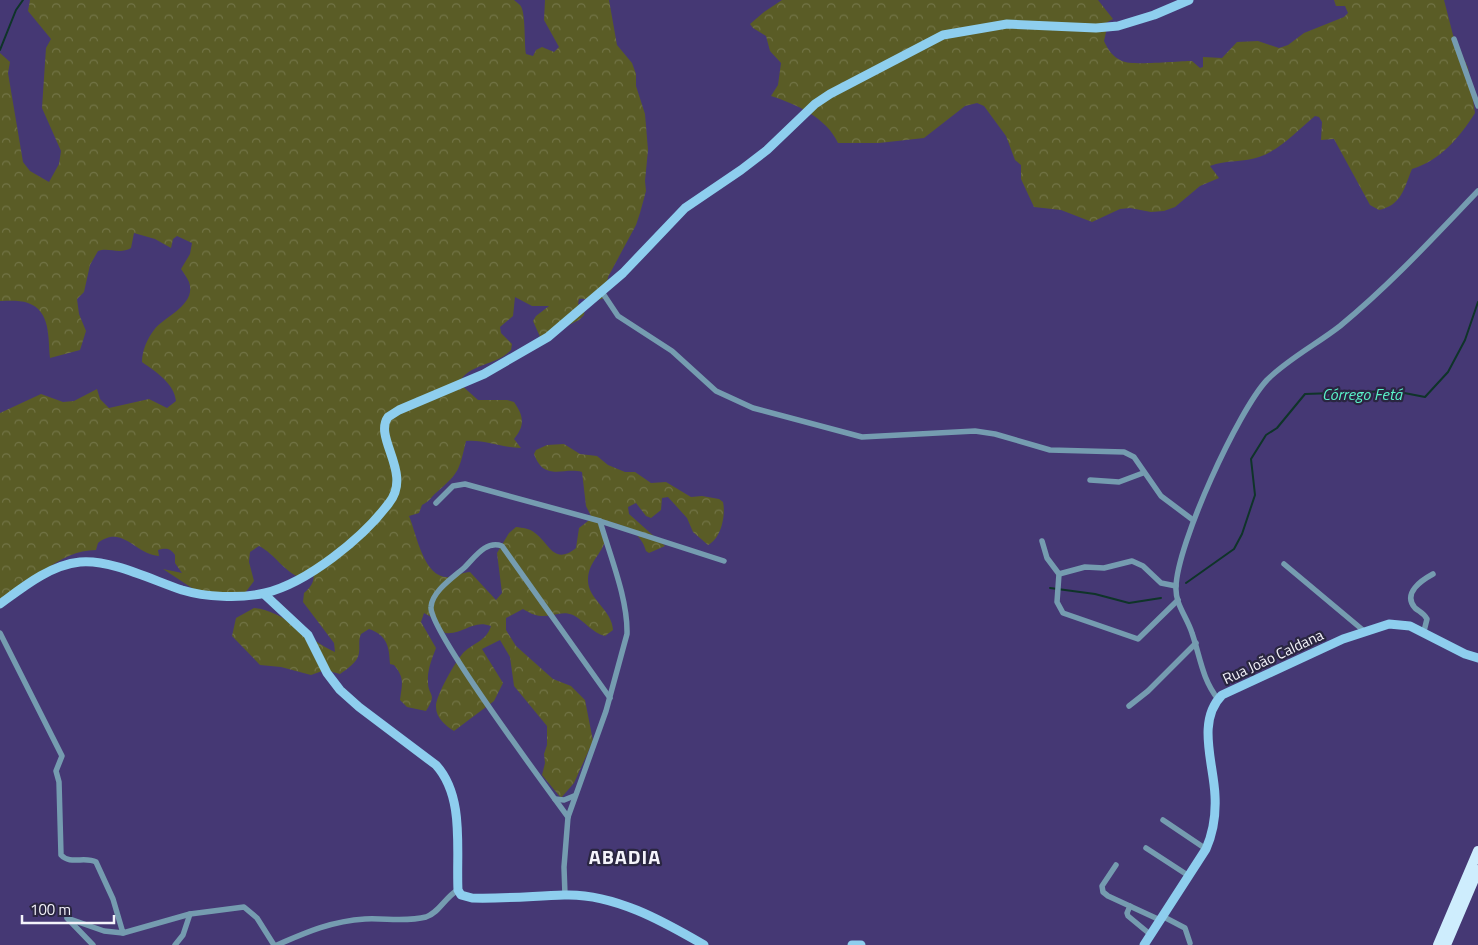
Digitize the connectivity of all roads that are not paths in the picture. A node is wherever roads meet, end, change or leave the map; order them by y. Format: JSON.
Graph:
{"nodes":[{"id":1,"x":1189,"y":0,"type":"edge"},
{"id":2,"x":1454,"y":39,"type":"dead end"},
{"id":3,"x":1478,"y":106,"type":"edge"},
{"id":4,"x":1478,"y":191,"type":"edge"},
{"id":5,"x":602,"y":292,"type":"junction"},
{"id":6,"x":1143,"y":473,"type":"junction"},
{"id":7,"x":1090,"y":480,"type":"dead end"},
{"id":8,"x":436,"y":503,"type":"dead end"},
{"id":9,"x":1193,"y":520,"type":"junction"},
{"id":10,"x":600,"y":521,"type":"junction"},
{"id":11,"x":1042,"y":541,"type":"dead end"},
{"id":12,"x":724,"y":561,"type":"dead end"},
{"id":13,"x":1284,"y":564,"type":"dead end"},
{"id":14,"x":1059,"y":574,"type":"junction"},
{"id":15,"x":1433,"y":574,"type":"dead end"},
{"id":16,"x":1176,"y":586,"type":"junction"},
{"id":17,"x":264,"y":594,"type":"junction"},
{"id":18,"x":1178,"y":600,"type":"junction"},
{"id":19,"x":0,"y":604,"type":"edge"},
{"id":20,"x":1364,"y":631,"type":"junction"},
{"id":21,"x":1424,"y":631,"type":"junction"},
{"id":22,"x":0,"y":633,"type":"edge"},
{"id":23,"x":1196,"y":643,"type":"junction"},
{"id":24,"x":1478,"y":658,"type":"edge"},
{"id":25,"x":610,"y":698,"type":"junction"},
{"id":26,"x":1218,"y":699,"type":"junction"},
{"id":27,"x":1129,"y":706,"type":"dead end"},
{"id":28,"x":574,"y":796,"type":"junction"},
{"id":29,"x":555,"y":799,"type":"junction"},
{"id":30,"x":568,"y":817,"type":"junction"},
{"id":31,"x":1163,"y":820,"type":"dead end"},
{"id":32,"x":1146,"y":848,"type":"dead end"},
{"id":33,"x":1206,"y":849,"type":"junction"},
{"id":34,"x":1478,"y":851,"type":"edge"},
{"id":35,"x":1116,"y":865,"type":"dead end"},
{"id":36,"x":1478,"y":870,"type":"edge"},
{"id":37,"x":1189,"y":876,"type":"junction"},
{"id":38,"x":458,"y":890,"type":"junction"},
{"id":39,"x":565,"y":895,"type":"junction"},
{"id":40,"x":1130,"y":906,"type":"junction"},
{"id":41,"x":190,"y":914,"type":"junction"},
{"id":42,"x":1161,"y":918,"type":"junction"},
{"id":43,"x":123,"y":933,"type":"junction"},
{"id":44,"x":1151,"y":934,"type":"junction"},
{"id":45,"x":1190,"y":943,"type":"dead end"},
{"id":46,"x":93,"y":945,"type":"edge"},
{"id":47,"x":175,"y":945,"type":"edge"},
{"id":48,"x":275,"y":945,"type":"edge"},
{"id":49,"x":704,"y":945,"type":"edge"},
{"id":50,"x":852,"y":945,"type":"edge"},
{"id":51,"x":861,"y":945,"type":"edge"},
{"id":52,"x":1144,"y":945,"type":"edge"},
{"id":53,"x":1438,"y":945,"type":"edge"},
{"id":54,"x":1446,"y":945,"type":"edge"}],
"edges":[{"from":1,"to":5,"type":"street"},
{"from":2,"to":3,"type":"street"},
{"from":4,"to":9,"type":"street"},
{"from":5,"to":6,"type":"street"},
{"from":5,"to":17,"type":"street"},
{"from":6,"to":7,"type":"street"},
{"from":6,"to":9,"type":"street"},
{"from":8,"to":10,"type":"street"},
{"from":9,"to":16,"type":"street"},
{"from":10,"to":12,"type":"street"},
{"from":10,"to":25,"type":"street"},
{"from":11,"to":14,"type":"street"},
{"from":13,"to":20,"type":"street"},
{"from":14,"to":16,"type":"street"},
{"from":14,"to":18,"type":"street"},
{"from":15,"to":21,"type":"street"},
{"from":16,"to":18,"type":"street"},
{"from":17,"to":19,"type":"street"},
{"from":17,"to":38,"type":"street"},
{"from":18,"to":23,"type":"street"},
{"from":20,"to":21,"type":"street","name":"Rua João Caldana"},
{"from":20,"to":26,"type":"street","name":"Rua João Caldana"},
{"from":21,"to":24,"type":"street","name":"Rua João Caldana"},
{"from":22,"to":43,"type":"street"},
{"from":23,"to":26,"type":"street"},
{"from":23,"to":27,"type":"street"},
{"from":25,"to":28,"type":"street"},
{"from":25,"to":29,"type":"street"},
{"from":26,"to":33,"type":"street","name":"Rua João Caldana"},
{"from":28,"to":29,"type":"street"},
{"from":28,"to":30,"type":"street"},
{"from":29,"to":30,"type":"street"},
{"from":30,"to":39,"type":"street"},
{"from":31,"to":33,"type":"street"},
{"from":32,"to":37,"type":"street"},
{"from":33,"to":37,"type":"street","name":"Rua João Caldana"},
{"from":34,"to":53,"type":"main road"},
{"from":35,"to":40,"type":"street"},
{"from":36,"to":54,"type":"main road"},
{"from":37,"to":42,"type":"street","name":"Rua João Caldana"},
{"from":38,"to":39,"type":"street"},
{"from":38,"to":48,"type":"street"},
{"from":39,"to":49,"type":"street"},
{"from":40,"to":42,"type":"street"},
{"from":40,"to":44,"type":"street"},
{"from":41,"to":43,"type":"street"},
{"from":41,"to":47,"type":"street"},
{"from":41,"to":48,"type":"street"},
{"from":42,"to":44,"type":"street","name":"Rua João Caldana"},
{"from":42,"to":45,"type":"street"},
{"from":43,"to":46,"type":"street"},
{"from":44,"to":52,"type":"street","name":"Rua João Caldana"},
{"from":50,"to":51,"type":"street"}]}
